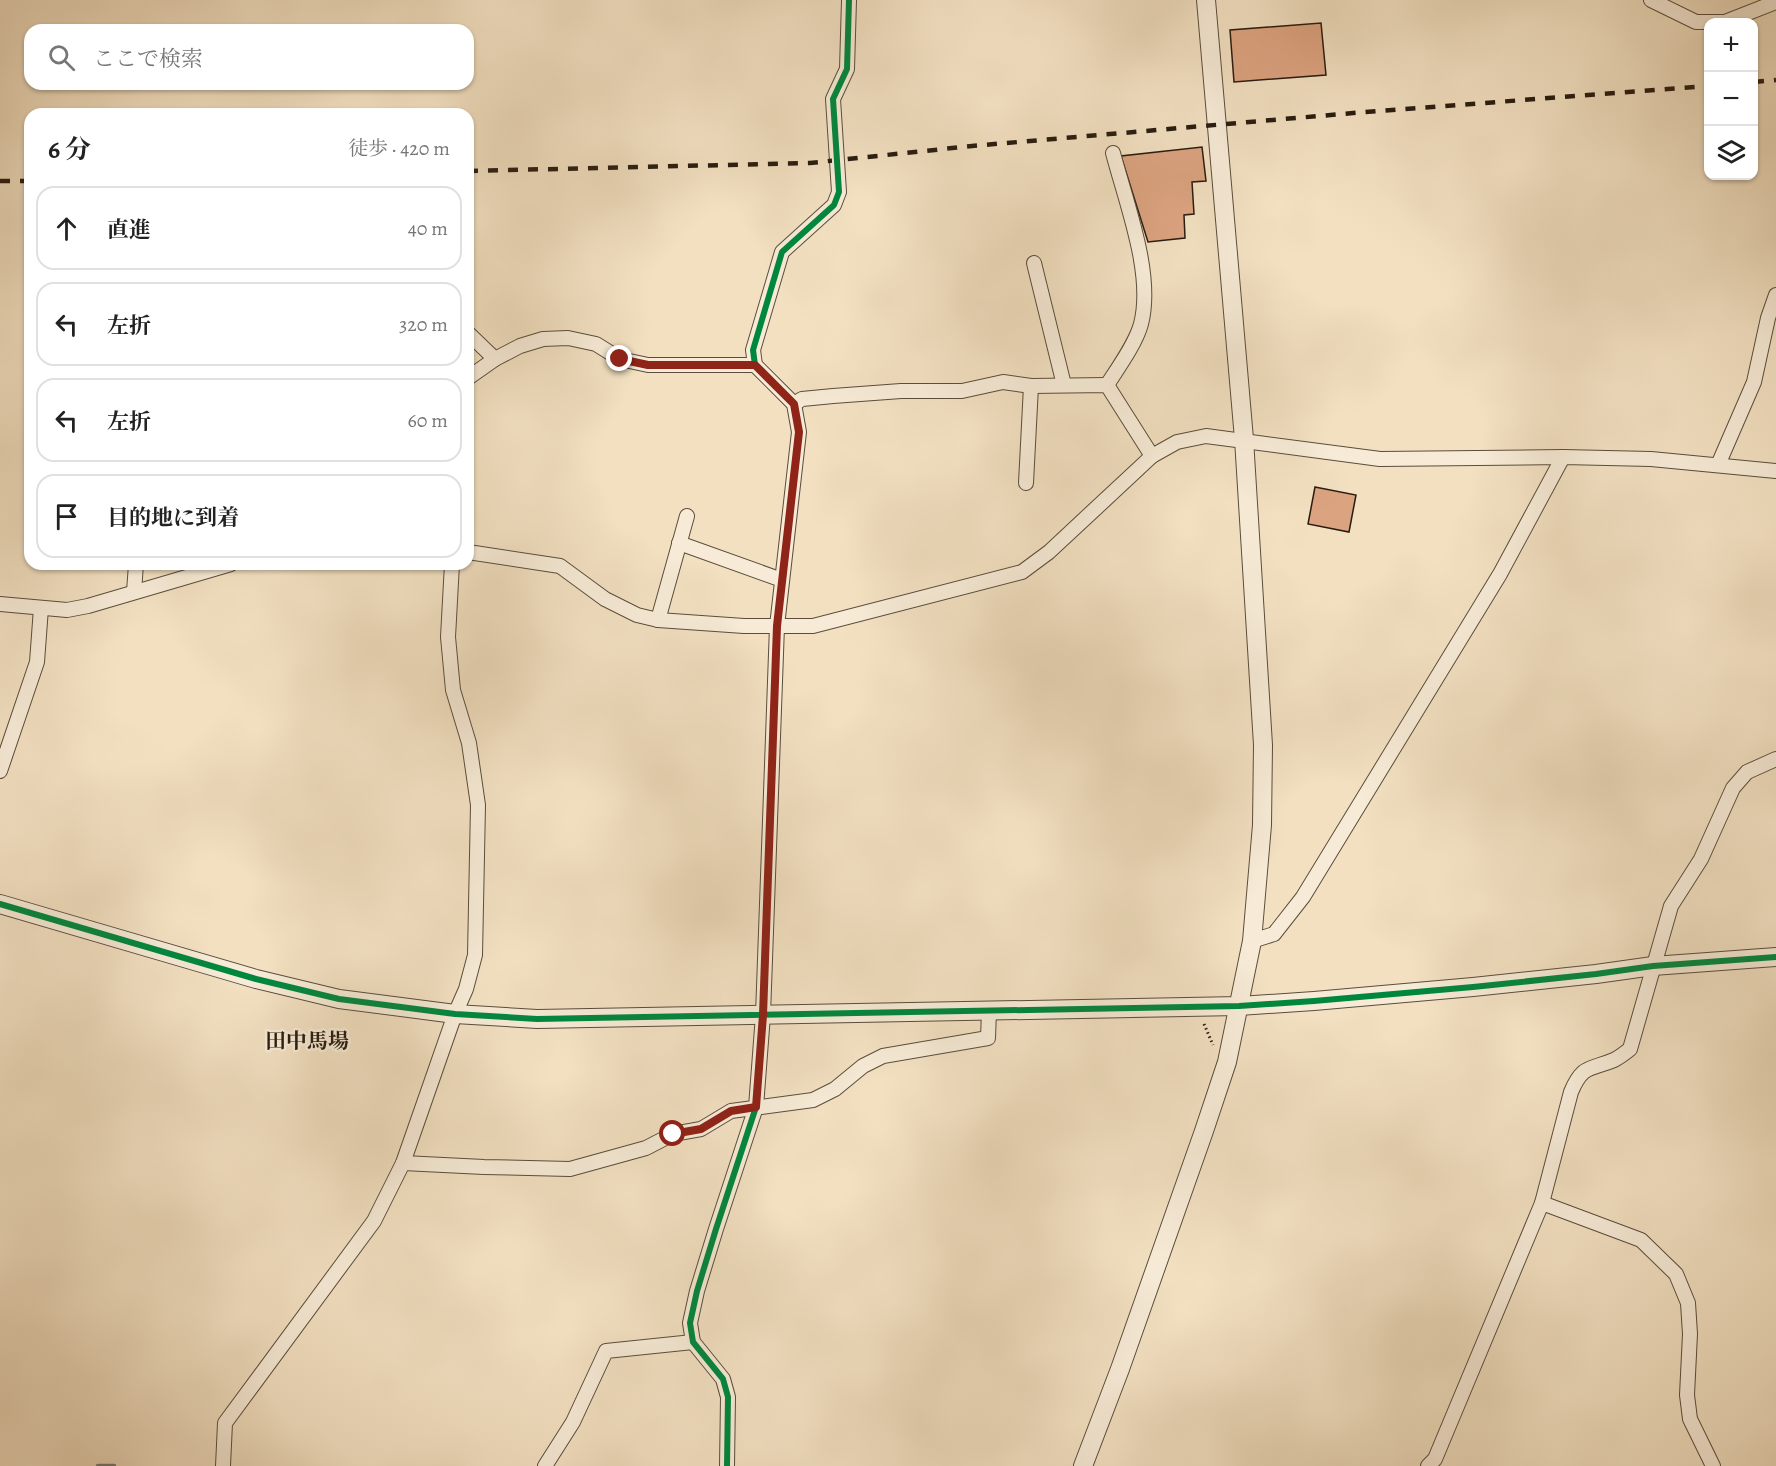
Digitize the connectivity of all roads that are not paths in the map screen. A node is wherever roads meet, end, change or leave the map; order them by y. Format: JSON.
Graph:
{"nodes":[{"id":1,"x":849,"y":0,"type":"edge"},
{"id":2,"x":1206,"y":0,"type":"edge"},
{"id":3,"x":1651,"y":0,"type":"edge"},
{"id":4,"x":1776,"y":2,"type":"edge"},
{"id":5,"x":1113,"y":153,"type":"dead end"},
{"id":6,"x":1034,"y":263,"type":"dead end"},
{"id":7,"x":1776,"y":294,"type":"edge"},
{"id":8,"x":474,"y":339,"type":"edge"},
{"id":9,"x":495,"y":359,"type":"junction"},
{"id":10,"x":755,"y":365,"type":"junction"},
{"id":11,"x":474,"y":374,"type":"edge"},
{"id":12,"x":1064,"y":385,"type":"junction"},
{"id":13,"x":1107,"y":385,"type":"junction"},
{"id":14,"x":1031,"y":386,"type":"junction"},
{"id":15,"x":794,"y":404,"type":"junction"},
{"id":16,"x":1244,"y":440,"type":"junction"},
{"id":17,"x":1152,"y":456,"type":"junction"},
{"id":18,"x":1563,"y":457,"type":"junction"},
{"id":19,"x":1718,"y":465,"type":"junction"},
{"id":20,"x":1776,"y":471,"type":"edge"},
{"id":21,"x":1026,"y":483,"type":"dead end"},
{"id":22,"x":687,"y":516,"type":"dead end"},
{"id":23,"x":679,"y":543,"type":"junction"},
{"id":24,"x":474,"y":553,"type":"edge"},
{"id":25,"x":136,"y":570,"type":"edge"},
{"id":26,"x":210,"y":570,"type":"edge"},
{"id":27,"x":452,"y":570,"type":"edge"},
{"id":28,"x":782,"y":580,"type":"junction"},
{"id":29,"x":134,"y":592,"type":"junction"},
{"id":30,"x":0,"y":603,"type":"edge"},
{"id":31,"x":41,"y":608,"type":"junction"},
{"id":32,"x":658,"y":620,"type":"junction"},
{"id":33,"x":777,"y":626,"type":"junction"},
{"id":34,"x":1776,"y":759,"type":"edge"},
{"id":35,"x":0,"y":771,"type":"edge"},
{"id":36,"x":0,"y":904,"type":"edge"},
{"id":37,"x":1252,"y":941,"type":"junction"},
{"id":38,"x":1776,"y":957,"type":"edge"},
{"id":39,"x":1653,"y":966,"type":"junction"},
{"id":40,"x":1239,"y":1006,"type":"junction"},
{"id":41,"x":988,"y":1011,"type":"junction"},
{"id":42,"x":455,"y":1014,"type":"junction"},
{"id":43,"x":763,"y":1015,"type":"junction"},
{"id":44,"x":756,"y":1107,"type":"junction"},
{"id":45,"x":402,"y":1163,"type":"junction"},
{"id":46,"x":1542,"y":1203,"type":"junction"},
{"id":47,"x":693,"y":1342,"type":"junction"},
{"id":48,"x":223,"y":1466,"type":"edge"},
{"id":49,"x":545,"y":1466,"type":"edge"},
{"id":50,"x":727,"y":1466,"type":"edge"},
{"id":51,"x":1083,"y":1466,"type":"edge"},
{"id":52,"x":1428,"y":1466,"type":"edge"},
{"id":53,"x":1713,"y":1466,"type":"edge"}],
"edges":[{"from":1,"to":10,"type":"street"},
{"from":2,"to":16,"type":"street"},
{"from":3,"to":4,"type":"street"},
{"from":5,"to":13,"type":"street"},
{"from":6,"to":12,"type":"street"},
{"from":7,"to":19,"type":"street"},
{"from":8,"to":9,"type":"street"},
{"from":9,"to":10,"type":"street"},
{"from":9,"to":11,"type":"street"},
{"from":10,"to":15,"type":"street"},
{"from":12,"to":13,"type":"street"},
{"from":12,"to":14,"type":"street"},
{"from":13,"to":17,"type":"street"},
{"from":14,"to":15,"type":"street"},
{"from":14,"to":21,"type":"street"},
{"from":15,"to":28,"type":"street"},
{"from":16,"to":17,"type":"street"},
{"from":16,"to":18,"type":"street"},
{"from":16,"to":37,"type":"street"},
{"from":17,"to":33,"type":"street"},
{"from":18,"to":19,"type":"street"},
{"from":18,"to":37,"type":"street"},
{"from":19,"to":20,"type":"street"},
{"from":22,"to":23,"type":"street"},
{"from":23,"to":28,"type":"street"},
{"from":23,"to":32,"type":"street"},
{"from":24,"to":32,"type":"street"},
{"from":25,"to":29,"type":"street"},
{"from":26,"to":29,"type":"street"},
{"from":27,"to":42,"type":"street"},
{"from":28,"to":33,"type":"street"},
{"from":29,"to":31,"type":"street"},
{"from":30,"to":31,"type":"street"},
{"from":31,"to":35,"type":"street"},
{"from":32,"to":33,"type":"street"},
{"from":33,"to":43,"type":"street"},
{"from":34,"to":39,"type":"street"},
{"from":36,"to":42,"type":"street"},
{"from":37,"to":40,"type":"street"},
{"from":38,"to":39,"type":"street"},
{"from":39,"to":40,"type":"street"},
{"from":39,"to":46,"type":"street"},
{"from":40,"to":41,"type":"street"},
{"from":40,"to":51,"type":"street"},
{"from":41,"to":43,"type":"street"},
{"from":41,"to":44,"type":"street"},
{"from":42,"to":43,"type":"street"},
{"from":42,"to":45,"type":"street"},
{"from":43,"to":44,"type":"street"},
{"from":44,"to":45,"type":"street"},
{"from":44,"to":47,"type":"street"},
{"from":45,"to":48,"type":"street"},
{"from":46,"to":52,"type":"street"},
{"from":46,"to":53,"type":"street"},
{"from":47,"to":49,"type":"street"},
{"from":47,"to":50,"type":"street"}]}
